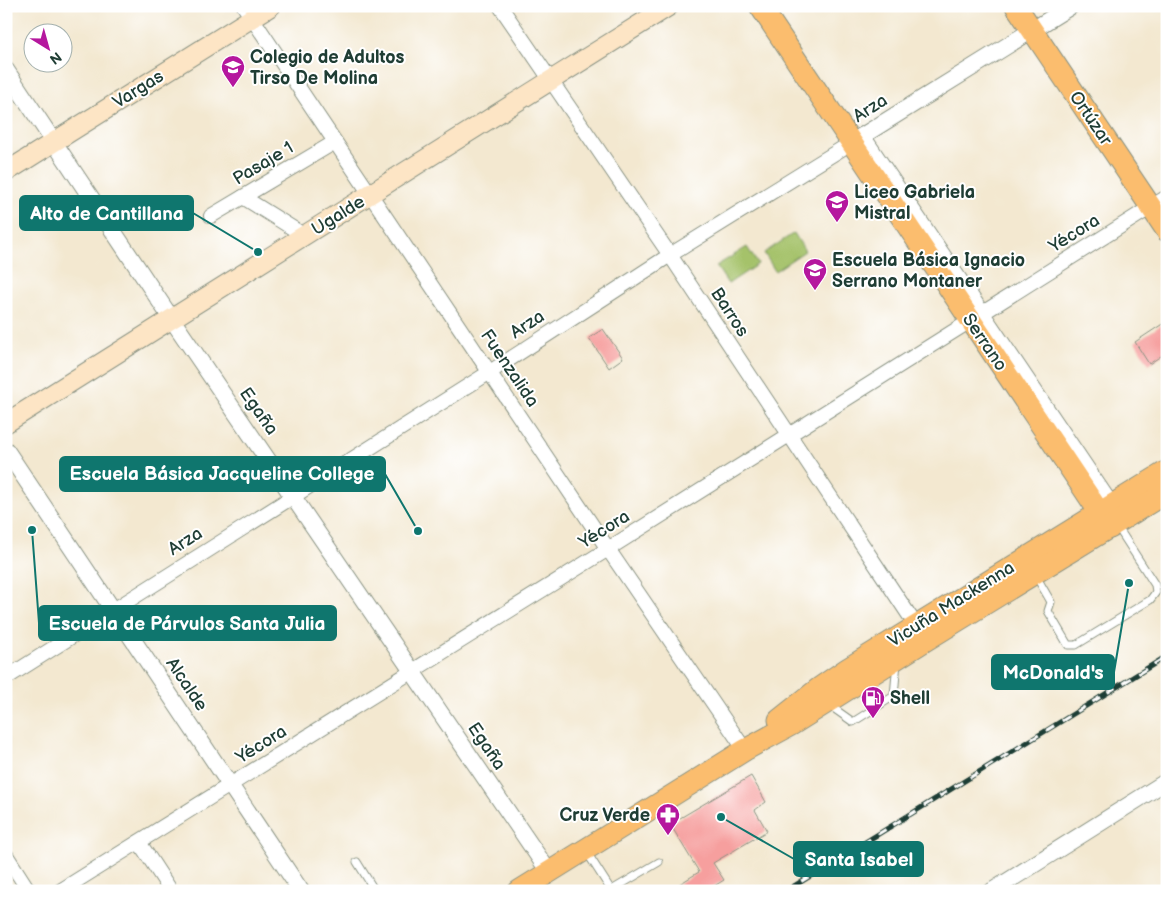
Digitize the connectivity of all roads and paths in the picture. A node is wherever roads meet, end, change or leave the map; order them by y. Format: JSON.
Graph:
{"nodes":[{"id":1,"x":271,"y":6,"type":"edge"},
{"id":2,"x":500,"y":6,"type":"edge"},
{"id":3,"x":670,"y":6,"type":"edge"},
{"id":4,"x":760,"y":6,"type":"edge"},
{"id":5,"x":1016,"y":6,"type":"edge"},
{"id":6,"x":1071,"y":6,"type":"edge"},
{"id":7,"x":248,"y":12,"type":"edge"},
{"id":8,"x":1032,"y":30,"type":"junction"},
{"id":9,"x":6,"y":70,"type":"edge"},
{"id":10,"x":551,"y":82,"type":"junction"},
{"id":11,"x":856,"y":139,"type":"junction"},
{"id":12,"x":54,"y":142,"type":"junction"},
{"id":13,"x":335,"y":142,"type":"junction"},
{"id":14,"x":6,"y":172,"type":"edge"},
{"id":15,"x":370,"y":195,"type":"junction"},
{"id":16,"x":243,"y":197,"type":"junction"},
{"id":17,"x":1159,"y":202,"type":"edge"},
{"id":18,"x":211,"y":216,"type":"dead end"},
{"id":19,"x":1167,"y":230,"type":"edge"},
{"id":20,"x":305,"y":236,"type":"junction"},
{"id":21,"x":670,"y":255,"type":"junction"},
{"id":22,"x":976,"y":317,"type":"junction"},
{"id":23,"x":171,"y":318,"type":"junction"},
{"id":24,"x":490,"y":372,"type":"junction"},
{"id":25,"x":6,"y":423,"type":"edge"},
{"id":26,"x":788,"y":434,"type":"junction"},
{"id":27,"x":6,"y":450,"type":"edge"},
{"id":28,"x":1167,"y":471,"type":"edge"},
{"id":29,"x":1167,"y":492,"type":"edge"},
{"id":30,"x":293,"y":496,"type":"junction"},
{"id":31,"x":1111,"y":518,"type":"junction"},
{"id":32,"x":608,"y":549,"type":"junction"},
{"id":33,"x":1035,"y":573,"type":"junction"},
{"id":34,"x":113,"y":610,"type":"junction"},
{"id":35,"x":921,"y":633,"type":"junction"},
{"id":36,"x":897,"y":658,"type":"junction"},
{"id":37,"x":412,"y":671,"type":"junction"},
{"id":38,"x":6,"y":678,"type":"edge"},
{"id":39,"x":827,"y":703,"type":"junction"},
{"id":40,"x":745,"y":750,"type":"junction"},
{"id":41,"x":1167,"y":781,"type":"edge"},
{"id":42,"x":230,"y":785,"type":"junction"},
{"id":43,"x":139,"y":842,"type":"junction"},
{"id":44,"x":585,"y":850,"type":"junction"},
{"id":45,"x":6,"y":855,"type":"edge"},
{"id":46,"x":357,"y":862,"type":"dead end"},
{"id":47,"x":659,"y":862,"type":"dead end"},
{"id":48,"x":549,"y":872,"type":"junction"},
{"id":49,"x":611,"y":890,"type":"edge"},
{"id":50,"x":29,"y":891,"type":"edge"},
{"id":51,"x":60,"y":891,"type":"edge"},
{"id":52,"x":171,"y":891,"type":"edge"},
{"id":53,"x":301,"y":891,"type":"edge"},
{"id":54,"x":375,"y":891,"type":"edge"},
{"id":55,"x":519,"y":891,"type":"edge"},
{"id":56,"x":992,"y":891,"type":"edge"}],
"edges":[{"from":1,"to":7,"type":"main road","name":"Vargas"},
{"from":2,"to":10,"type":"street","name":"Barros"},
{"from":3,"to":10,"type":"main road","name":"Ugalde"},
{"from":4,"to":11,"type":"main road","name":"Serrano"},
{"from":5,"to":8,"type":"main road","name":"Ortúzar"},
{"from":6,"to":8,"type":"street","name":"Arza"},
{"from":7,"to":12,"type":"main road","name":"Vargas"},
{"from":7,"to":13,"type":"street","name":"Fuenzalida"},
{"from":8,"to":11,"type":"street","name":"Arza"},
{"from":8,"to":17,"type":"main road","name":"Ortúzar"},
{"from":9,"to":12,"type":"street","name":"Egaña"},
{"from":10,"to":15,"type":"main road","name":"Ugalde"},
{"from":10,"to":21,"type":"street","name":"Barros"},
{"from":11,"to":21,"type":"street","name":"Arza"},
{"from":11,"to":22,"type":"main road","name":"Serrano"},
{"from":12,"to":14,"type":"main road","name":"Vargas"},
{"from":12,"to":23,"type":"street","name":"Egaña"},
{"from":13,"to":15,"type":"street","name":"Fuenzalida"},
{"from":13,"to":16,"type":"street","name":"Pasaje 1"},
{"from":15,"to":20,"type":"main road","name":"Ugalde"},
{"from":15,"to":24,"type":"street","name":"Fuenzalida"},
{"from":16,"to":18,"type":"street","name":"Pasaje 1"},
{"from":16,"to":20,"type":"street"},
{"from":17,"to":19,"type":"main road","name":"Ortúzar"},
{"from":17,"to":22,"type":"street","name":"Yécora"},
{"from":20,"to":23,"type":"main road","name":"Ugalde"},
{"from":21,"to":24,"type":"street","name":"Arza"},
{"from":21,"to":26,"type":"street","name":"Barros"},
{"from":22,"to":26,"type":"street","name":"Yécora"},
{"from":22,"to":31,"type":"main road","name":"Serrano"},
{"from":23,"to":25,"type":"main road","name":"Ugalde"},
{"from":23,"to":30,"type":"street","name":"Egaña"},
{"from":24,"to":30,"type":"street","name":"Arza"},
{"from":24,"to":32,"type":"street","name":"Fuenzalida"},
{"from":26,"to":32,"type":"street","name":"Yécora"},
{"from":26,"to":35,"type":"street","name":"Barros"},
{"from":27,"to":34,"type":"street","name":"Alcalde"},
{"from":28,"to":31,"type":"main road","name":"Vicuña Mackenna"},
{"from":29,"to":31,"type":"main road","name":"Vicuña Mackenna"},
{"from":30,"to":34,"type":"street","name":"Arza"},
{"from":30,"to":37,"type":"street","name":"Egaña"},
{"from":31,"to":33,"type":"main road","name":"Vicuña Mackenna"},
{"from":31,"to":33,"type":"lane"},
{"from":31,"to":35,"type":"main road","name":"Vicuña Mackenna"},
{"from":32,"to":37,"type":"street","name":"Yécora"},
{"from":32,"to":40,"type":"street","name":"Fuenzalida"},
{"from":33,"to":35,"type":"main road","name":"Vicuña Mackenna"},
{"from":34,"to":38,"type":"street","name":"Arza"},
{"from":34,"to":42,"type":"street","name":"Alcalde"},
{"from":35,"to":36,"type":"main road","name":"Vicuña Mackenna"},
{"from":35,"to":40,"type":"main road","name":"Vicuña Mackenna"},
{"from":36,"to":39,"type":"main road","name":"Vicuña Mackenna"},
{"from":36,"to":39,"type":"lane"},
{"from":37,"to":42,"type":"street","name":"Yécora"},
{"from":37,"to":48,"type":"street","name":"Egaña"},
{"from":39,"to":40,"type":"main road","name":"Vicuña Mackenna"},
{"from":40,"to":44,"type":"main road","name":"Vicuña Mackenna"},
{"from":41,"to":56,"type":"street"},
{"from":42,"to":43,"type":"street","name":"Yécora"},
{"from":42,"to":53,"type":"street","name":"Alcalde"},
{"from":43,"to":51,"type":"street","name":"Yécora"},
{"from":43,"to":52,"type":"street"},
{"from":44,"to":48,"type":"main road","name":"Vicuña Mackenna"},
{"from":44,"to":49,"type":"lane"},
{"from":45,"to":50,"type":"street"},
{"from":46,"to":54,"type":"lane"},
{"from":47,"to":49,"type":"lane"},
{"from":48,"to":55,"type":"main road","name":"Vicuña Mackenna"}]}
